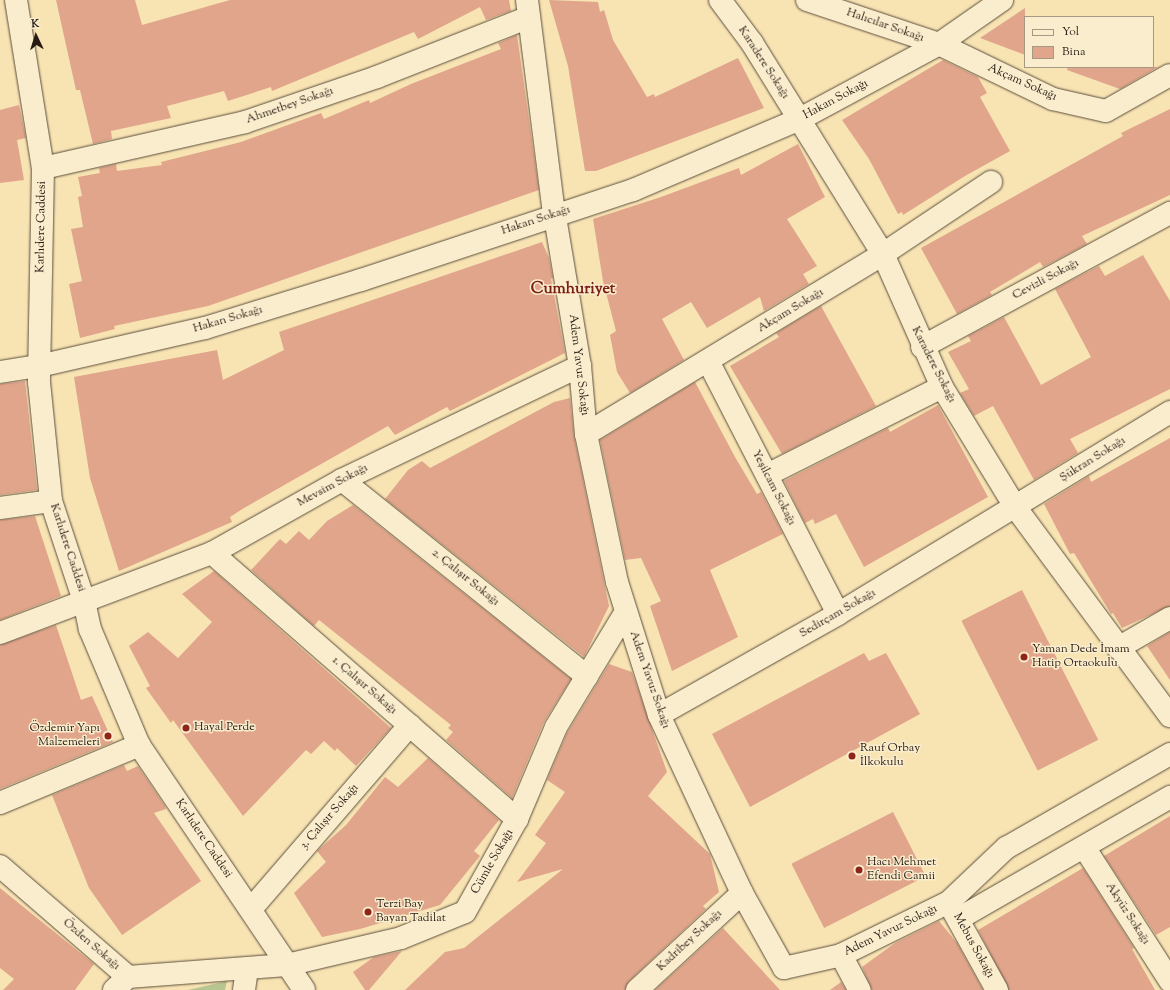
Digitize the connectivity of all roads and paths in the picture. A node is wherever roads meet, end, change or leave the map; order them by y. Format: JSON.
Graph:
{"nodes":[{"id":1,"x":16,"y":0,"type":"edge"},
{"id":2,"x":720,"y":0,"type":"edge"},
{"id":3,"x":807,"y":0,"type":"edge"},
{"id":4,"x":1000,"y":0,"type":"edge"},
{"id":5,"x":528,"y":8,"type":"edge"},
{"id":6,"x":939,"y":44,"type":"junction"},
{"id":7,"x":1170,"y":75,"type":"edge"},
{"id":8,"x":800,"y":119,"type":"junction"},
{"id":9,"x":43,"y":168,"type":"junction"},
{"id":10,"x":991,"y":182,"type":"dead end"},
{"id":11,"x":1170,"y":213,"type":"edge"},
{"id":12,"x":555,"y":215,"type":"junction"},
{"id":13,"x":883,"y":254,"type":"junction"},
{"id":14,"x":922,"y":346,"type":"junction"},
{"id":15,"x":708,"y":362,"type":"junction"},
{"id":16,"x":39,"y":366,"type":"junction"},
{"id":17,"x":580,"y":366,"type":"junction"},
{"id":18,"x":0,"y":372,"type":"edge"},
{"id":19,"x":942,"y":387,"type":"junction"},
{"id":20,"x":1170,"y":412,"type":"edge"},
{"id":21,"x":586,"y":434,"type":"junction"},
{"id":22,"x":767,"y":475,"type":"junction"},
{"id":23,"x":342,"y":480,"type":"junction"},
{"id":24,"x":51,"y":501,"type":"junction"},
{"id":25,"x":0,"y":508,"type":"edge"},
{"id":26,"x":1016,"y":508,"type":"junction"},
{"id":27,"x":212,"y":553,"type":"junction"},
{"id":28,"x":84,"y":601,"type":"junction"},
{"id":29,"x":625,"y":613,"type":"junction"},
{"id":30,"x":838,"y":614,"type":"junction"},
{"id":31,"x":1170,"y":618,"type":"edge"},
{"id":32,"x":0,"y":633,"type":"edge"},
{"id":33,"x":1118,"y":648,"type":"junction"},
{"id":34,"x":587,"y":676,"type":"junction"},
{"id":35,"x":659,"y":715,"type":"junction"},
{"id":36,"x":1170,"y":716,"type":"edge"},
{"id":37,"x":410,"y":725,"type":"junction"},
{"id":38,"x":139,"y":745,"type":"junction"},
{"id":39,"x":1170,"y":754,"type":"edge"},
{"id":40,"x":1170,"y":797,"type":"edge"},
{"id":41,"x":0,"y":803,"type":"edge"},
{"id":42,"x":517,"y":819,"type":"junction"},
{"id":43,"x":1084,"y":847,"type":"junction"},
{"id":44,"x":0,"y":866,"type":"edge"},
{"id":45,"x":742,"y":893,"type":"junction"},
{"id":46,"x":251,"y":909,"type":"junction"},
{"id":47,"x":954,"y":911,"type":"junction"},
{"id":48,"x":841,"y":955,"type":"junction"},
{"id":49,"x":287,"y":965,"type":"junction"},
{"id":50,"x":247,"y":968,"type":"junction"},
{"id":51,"x":1170,"y":981,"type":"edge"},
{"id":52,"x":121,"y":983,"type":"edge"},
{"id":53,"x":244,"y":990,"type":"edge"},
{"id":54,"x":304,"y":990,"type":"edge"},
{"id":55,"x":637,"y":990,"type":"edge"},
{"id":56,"x":860,"y":990,"type":"edge"},
{"id":57,"x":997,"y":990,"type":"edge"}],
"edges":[{"from":1,"to":9,"type":"street","name":"Karlıdere Caddesi"},
{"from":2,"to":8,"type":"street","name":"Karadere Sokağı"},
{"from":3,"to":6,"type":"street","name":"Halıcılar Sokağı"},
{"from":4,"to":6,"type":"street","name":"Hakan Sokağı"},
{"from":5,"to":9,"type":"street","name":"Ahmetbey Sokağı"},
{"from":5,"to":12,"type":"street","name":"Adem Yavuz Sokağı"},
{"from":6,"to":7,"type":"street","name":"Akçam Sokağı"},
{"from":6,"to":8,"type":"street","name":"Hakan Sokağı"},
{"from":8,"to":12,"type":"street","name":"Hakan Sokağı"},
{"from":8,"to":13,"type":"street","name":"Karadere Sokağı"},
{"from":9,"to":16,"type":"street","name":"Karlıdere Caddesi"},
{"from":10,"to":13,"type":"street","name":"Akçam Sokağı"},
{"from":11,"to":14,"type":"street","name":"Cevizli Sokağı"},
{"from":12,"to":16,"type":"street","name":"Hakan Sokağı"},
{"from":12,"to":17,"type":"street","name":"Adem Yavuz Sokağı"},
{"from":13,"to":14,"type":"street","name":"Karadere Sokağı"},
{"from":13,"to":15,"type":"street","name":"Akçam Sokağı"},
{"from":14,"to":19,"type":"street","name":"Karadere Sokağı"},
{"from":15,"to":21,"type":"street","name":"Akçam Sokağı"},
{"from":15,"to":22,"type":"street","name":"Yeşilcam Sokağı"},
{"from":16,"to":18,"type":"street","name":"Hakan Sokağı"},
{"from":16,"to":24,"type":"street","name":"Karlıdere Caddesi"},
{"from":17,"to":21,"type":"street","name":"Adem Yavuz Sokağı"},
{"from":17,"to":23,"type":"street","name":"Mevsim Sokağı"},
{"from":19,"to":22,"type":"street"},
{"from":19,"to":26,"type":"street","name":"Karadere Sokağı"},
{"from":20,"to":26,"type":"street","name":"Şükran Sokağı"},
{"from":21,"to":29,"type":"street","name":"Adem Yavuz Sokağı"},
{"from":22,"to":30,"type":"street","name":"Yeşilcam Sokağı"},
{"from":23,"to":27,"type":"street","name":"Mevsim Sokağı"},
{"from":23,"to":34,"type":"street","name":"2. Çalışır Sokağı"},
{"from":24,"to":25,"type":"street"},
{"from":24,"to":28,"type":"street","name":"Karlıdere Caddesi"},
{"from":26,"to":30,"type":"street","name":"Sedirçam Sokağı"},
{"from":26,"to":33,"type":"street","name":"Karadere Sokağı"},
{"from":27,"to":28,"type":"street","name":"Mevsim Sokağı"},
{"from":27,"to":37,"type":"street","name":"1. Çalışır Sokağı"},
{"from":28,"to":32,"type":"street","name":"Mevsim Sokağı"},
{"from":28,"to":38,"type":"street","name":"Karlıdere Caddesi"},
{"from":29,"to":34,"type":"street","name":"Cümle Sokağı"},
{"from":29,"to":35,"type":"street","name":"Adem Yavuz Sokağı"},
{"from":30,"to":35,"type":"street","name":"Sedirçam Sokağı"},
{"from":31,"to":33,"type":"street"},
{"from":33,"to":36,"type":"street","name":"Karadere Sokağı"},
{"from":34,"to":42,"type":"street","name":"Cümle Sokağı"},
{"from":35,"to":45,"type":"street","name":"Adem Yavuz Sokağı"},
{"from":37,"to":42,"type":"street","name":"1. Çalışır Sokağı"},
{"from":37,"to":46,"type":"street","name":"3. Çalışır Sokağı"},
{"from":38,"to":41,"type":"street"},
{"from":38,"to":46,"type":"street","name":"Karlıdere Caddesi"},
{"from":39,"to":47,"type":"street","name":"Adem Yavuz Sokağı"},
{"from":40,"to":43,"type":"street","name":"Adem Yavuz Sokağı"},
{"from":42,"to":49,"type":"street","name":"Cümle Sokağı"},
{"from":43,"to":47,"type":"street","name":"Adem Yavuz Sokağı"},
{"from":43,"to":51,"type":"street","name":"Akyüz Sokağı"},
{"from":44,"to":52,"type":"street","name":"Özden Sokağı"},
{"from":45,"to":48,"type":"street","name":"Adem Yavuz Sokağı"},
{"from":45,"to":55,"type":"street","name":"Kadribey Sokağı"},
{"from":46,"to":49,"type":"street","name":"Karlıdere Caddesi"},
{"from":47,"to":48,"type":"street","name":"Adem Yavuz Sokağı"},
{"from":47,"to":57,"type":"street","name":"Mebus Sokağı"},
{"from":48,"to":56,"type":"street"},
{"from":49,"to":50,"type":"street","name":"Cümle Sokağı"},
{"from":49,"to":54,"type":"street","name":"Karlıdere Caddesi"},
{"from":50,"to":52,"type":"street","name":"Özden Sokağı"},
{"from":50,"to":53,"type":"street"}]}
